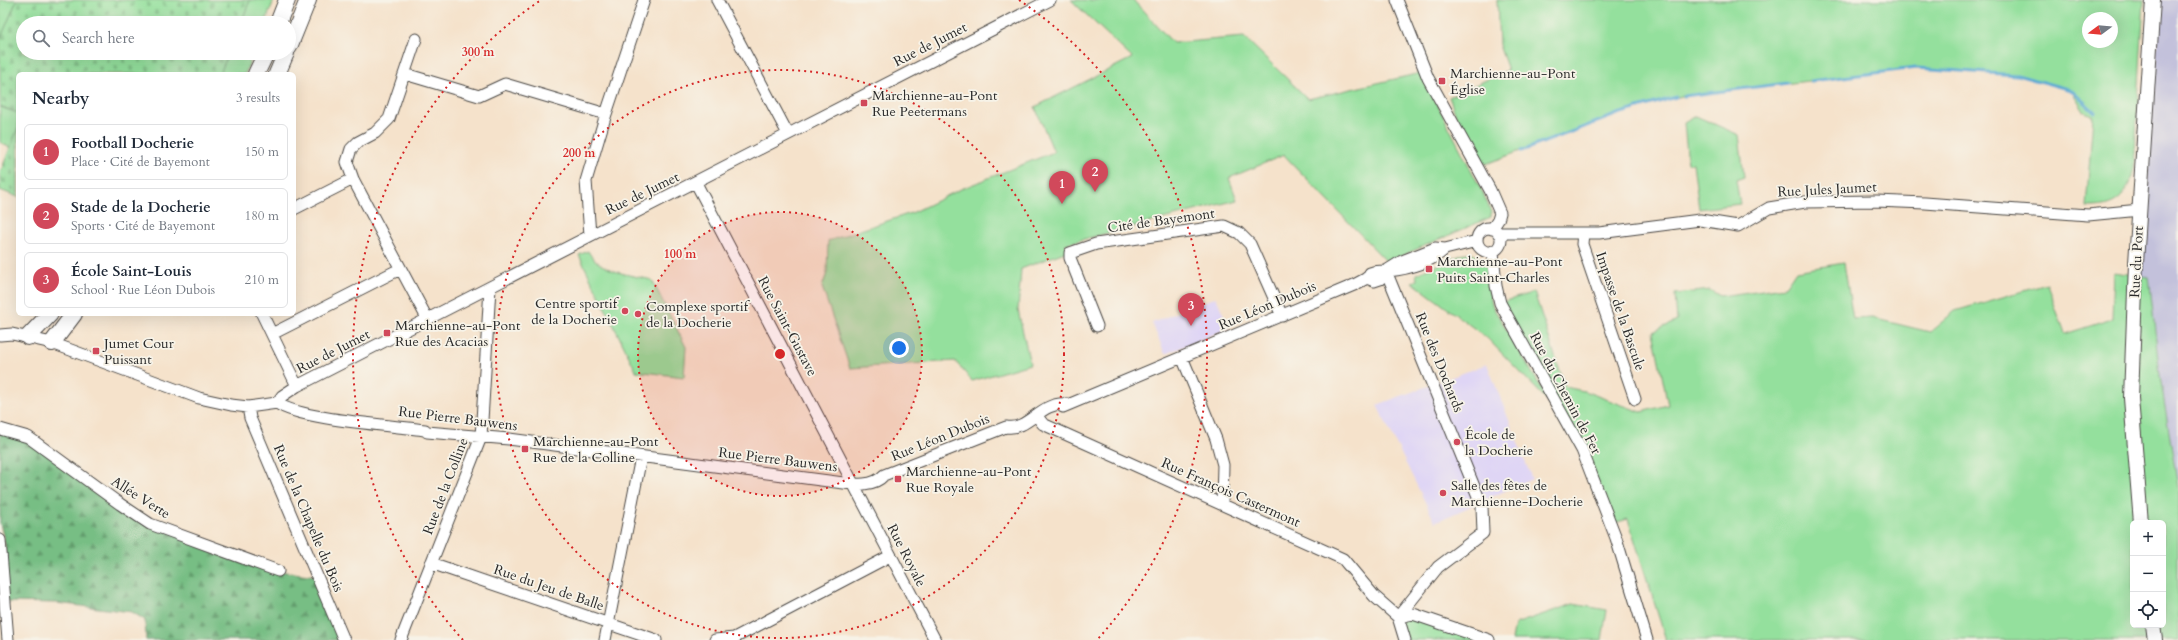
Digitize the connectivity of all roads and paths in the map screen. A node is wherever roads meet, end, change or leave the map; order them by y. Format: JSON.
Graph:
{"nodes":[{"id":1,"x":287,"y":0,"type":"edge"},
{"id":2,"x":308,"y":0,"type":"edge"},
{"id":3,"x":644,"y":0,"type":"edge"},
{"id":4,"x":717,"y":0,"type":"edge"},
{"id":5,"x":1050,"y":0,"type":"edge"},
{"id":6,"x":1397,"y":0,"type":"edge"},
{"id":7,"x":2153,"y":0,"type":"edge"},
{"id":8,"x":281,"y":16,"type":"edge"},
{"id":9,"x":296,"y":30,"type":"edge"},
{"id":10,"x":416,"y":39,"type":"dead end"},
{"id":11,"x":263,"y":60,"type":"edge"},
{"id":12,"x":283,"y":60,"type":"edge"},
{"id":13,"x":257,"y":72,"type":"edge"},
{"id":14,"x":278,"y":72,"type":"edge"},
{"id":15,"x":404,"y":74,"type":"junction"},
{"id":16,"x":606,"y":114,"type":"junction"},
{"id":17,"x":788,"y":134,"type":"junction"},
{"id":18,"x":353,"y":179,"type":"junction"},
{"id":19,"x":696,"y":183,"type":"junction"},
{"id":20,"x":296,"y":208,"type":"edge"},
{"id":21,"x":2140,"y":210,"type":"junction"},
{"id":22,"x":1495,"y":231,"type":"junction"},
{"id":23,"x":1583,"y":233,"type":"junction"},
{"id":24,"x":590,"y":235,"type":"junction"},
{"id":25,"x":1477,"y":241,"type":"junction"},
{"id":26,"x":1493,"y":251,"type":"junction"},
{"id":27,"x":400,"y":270,"type":"junction"},
{"id":28,"x":1386,"y":271,"type":"junction"},
{"id":29,"x":490,"y":288,"type":"junction"},
{"id":30,"x":48,"y":316,"type":"edge"},
{"id":31,"x":72,"y":316,"type":"edge"},
{"id":32,"x":263,"y":316,"type":"edge"},
{"id":33,"x":1282,"y":316,"type":"junction"},
{"id":34,"x":428,"y":320,"type":"junction"},
{"id":35,"x":1097,"y":326,"type":"dead end"},
{"id":36,"x":2,"y":332,"type":"edge"},
{"id":37,"x":272,"y":334,"type":"junction"},
{"id":38,"x":28,"y":337,"type":"junction"},
{"id":39,"x":52,"y":343,"type":"junction"},
{"id":40,"x":1182,"y":357,"type":"junction"},
{"id":41,"x":297,"y":386,"type":"junction"},
{"id":42,"x":1635,"y":399,"type":"dead end"},
{"id":43,"x":276,"y":403,"type":"junction"},
{"id":44,"x":248,"y":407,"type":"junction"},
{"id":45,"x":1036,"y":415,"type":"junction"},
{"id":46,"x":0,"y":429,"type":"edge"},
{"id":47,"x":481,"y":437,"type":"junction"},
{"id":48,"x":641,"y":457,"type":"junction"},
{"id":49,"x":853,"y":483,"type":"junction"},
{"id":50,"x":1222,"y":504,"type":"junction"},
{"id":51,"x":2141,"y":520,"type":"edge"},
{"id":52,"x":0,"y":540,"type":"edge"},
{"id":53,"x":890,"y":556,"type":"junction"},
{"id":54,"x":431,"y":563,"type":"junction"},
{"id":55,"x":278,"y":571,"type":"dead end"},
{"id":56,"x":1398,"y":617,"type":"junction"},
{"id":57,"x":609,"y":624,"type":"junction"},
{"id":58,"x":2153,"y":628,"type":"edge"},
{"id":59,"x":734,"y":639,"type":"edge"},
{"id":60,"x":8,"y":640,"type":"edge"},
{"id":61,"x":344,"y":640,"type":"edge"},
{"id":62,"x":401,"y":640,"type":"edge"},
{"id":63,"x":605,"y":640,"type":"edge"},
{"id":64,"x":656,"y":640,"type":"edge"},
{"id":65,"x":715,"y":640,"type":"edge"},
{"id":66,"x":934,"y":640,"type":"edge"},
{"id":67,"x":1405,"y":640,"type":"edge"},
{"id":68,"x":1490,"y":640,"type":"edge"},
{"id":69,"x":1647,"y":640,"type":"edge"},
{"id":70,"x":2155,"y":640,"type":"edge"}],
"edges":[{"from":1,"to":8,"type":"highway"},
{"from":2,"to":9,"type":"highway"},
{"from":3,"to":16,"type":"street"},
{"from":4,"to":17,"type":"street"},
{"from":5,"to":17,"type":"street","name":"Rue de Jumet"},
{"from":6,"to":22,"type":"street"},
{"from":7,"to":21,"type":"main road","name":"Rue du Port"},
{"from":10,"to":15,"type":"street"},
{"from":11,"to":13,"type":"highway"},
{"from":12,"to":14,"type":"highway"},
{"from":15,"to":16,"type":"street"},
{"from":15,"to":18,"type":"street"},
{"from":16,"to":24,"type":"street"},
{"from":17,"to":19,"type":"street","name":"Rue de Jumet"},
{"from":18,"to":20,"type":"street"},
{"from":18,"to":27,"type":"street"},
{"from":19,"to":24,"type":"street","name":"Rue de Jumet"},
{"from":19,"to":49,"type":"street","name":"Rue Saint-Gustave"},
{"from":21,"to":23,"type":"street","name":"Rue Jules Jaumet"},
{"from":21,"to":51,"type":"main road","name":"Rue du Port"},
{"from":22,"to":23,"type":"street","name":"Rue Jules Jaumet"},
{"from":22,"to":25,"type":"street"},
{"from":22,"to":26,"type":"street"},
{"from":23,"to":42,"type":"street","name":"Impasse de la Bascule"},
{"from":24,"to":29,"type":"street","name":"Rue de Jumet"},
{"from":25,"to":26,"type":"street"},
{"from":25,"to":28,"type":"street","name":"Rue Léon Dubois"},
{"from":26,"to":69,"type":"street","name":"Rue du Chemin de Fer"},
{"from":27,"to":34,"type":"street"},
{"from":27,"to":37,"type":"street"},
{"from":28,"to":33,"type":"street","name":"Rue Léon Dubois"},
{"from":28,"to":56,"type":"street","name":"Rue des Dochards"},
{"from":29,"to":34,"type":"street","name":"Rue de Jumet"},
{"from":29,"to":47,"type":"street","name":"Rue de la Colline"},
{"from":30,"to":38,"type":"highway"},
{"from":31,"to":39,"type":"highway"},
{"from":32,"to":37,"type":"street"},
{"from":33,"to":35,"type":"street","name":"Cité de Bayemont"},
{"from":33,"to":40,"type":"street","name":"Rue Léon Dubois"},
{"from":34,"to":41,"type":"street","name":"Rue de Jumet"},
{"from":36,"to":38,"type":"street"},
{"from":37,"to":41,"type":"street"},
{"from":38,"to":39,"type":"street"},
{"from":39,"to":44,"type":"street"},
{"from":40,"to":45,"type":"street","name":"Rue Léon Dubois"},
{"from":40,"to":50,"type":"street"},
{"from":41,"to":43,"type":"street","name":"Rue de Jumet"},
{"from":43,"to":44,"type":"street"},
{"from":43,"to":47,"type":"street","name":"Rue Pierre Bauwens"},
{"from":44,"to":61,"type":"street","name":"Rue de la Chapelle du Bois"},
{"from":45,"to":49,"type":"street","name":"Rue Léon Dubois"},
{"from":45,"to":50,"type":"street","name":"Rue François Castermont"},
{"from":46,"to":55,"type":"street","name":"Allée Verte"},
{"from":47,"to":48,"type":"street","name":"Rue Pierre Bauwens"},
{"from":47,"to":54,"type":"street","name":"Rue de la Colline"},
{"from":48,"to":49,"type":"street","name":"Rue Pierre Bauwens"},
{"from":48,"to":57,"type":"street"},
{"from":49,"to":53,"type":"street","name":"Rue Royale"},
{"from":50,"to":56,"type":"street","name":"Rue François Castermont"},
{"from":52,"to":60,"type":"street"},
{"from":53,"to":59,"type":"street"},
{"from":53,"to":66,"type":"street","name":"Rue Royale"},
{"from":54,"to":57,"type":"street","name":"Rue du Jeu de Balle"},
{"from":54,"to":62,"type":"street","name":"Rue de la Colline"},
{"from":56,"to":67,"type":"street"},
{"from":56,"to":68,"type":"street"},
{"from":57,"to":63,"type":"street"},
{"from":57,"to":64,"type":"street","name":"Rue du Jeu de Balle"},
{"from":58,"to":70,"type":"main road"},
{"from":59,"to":65,"type":"street"}]}
